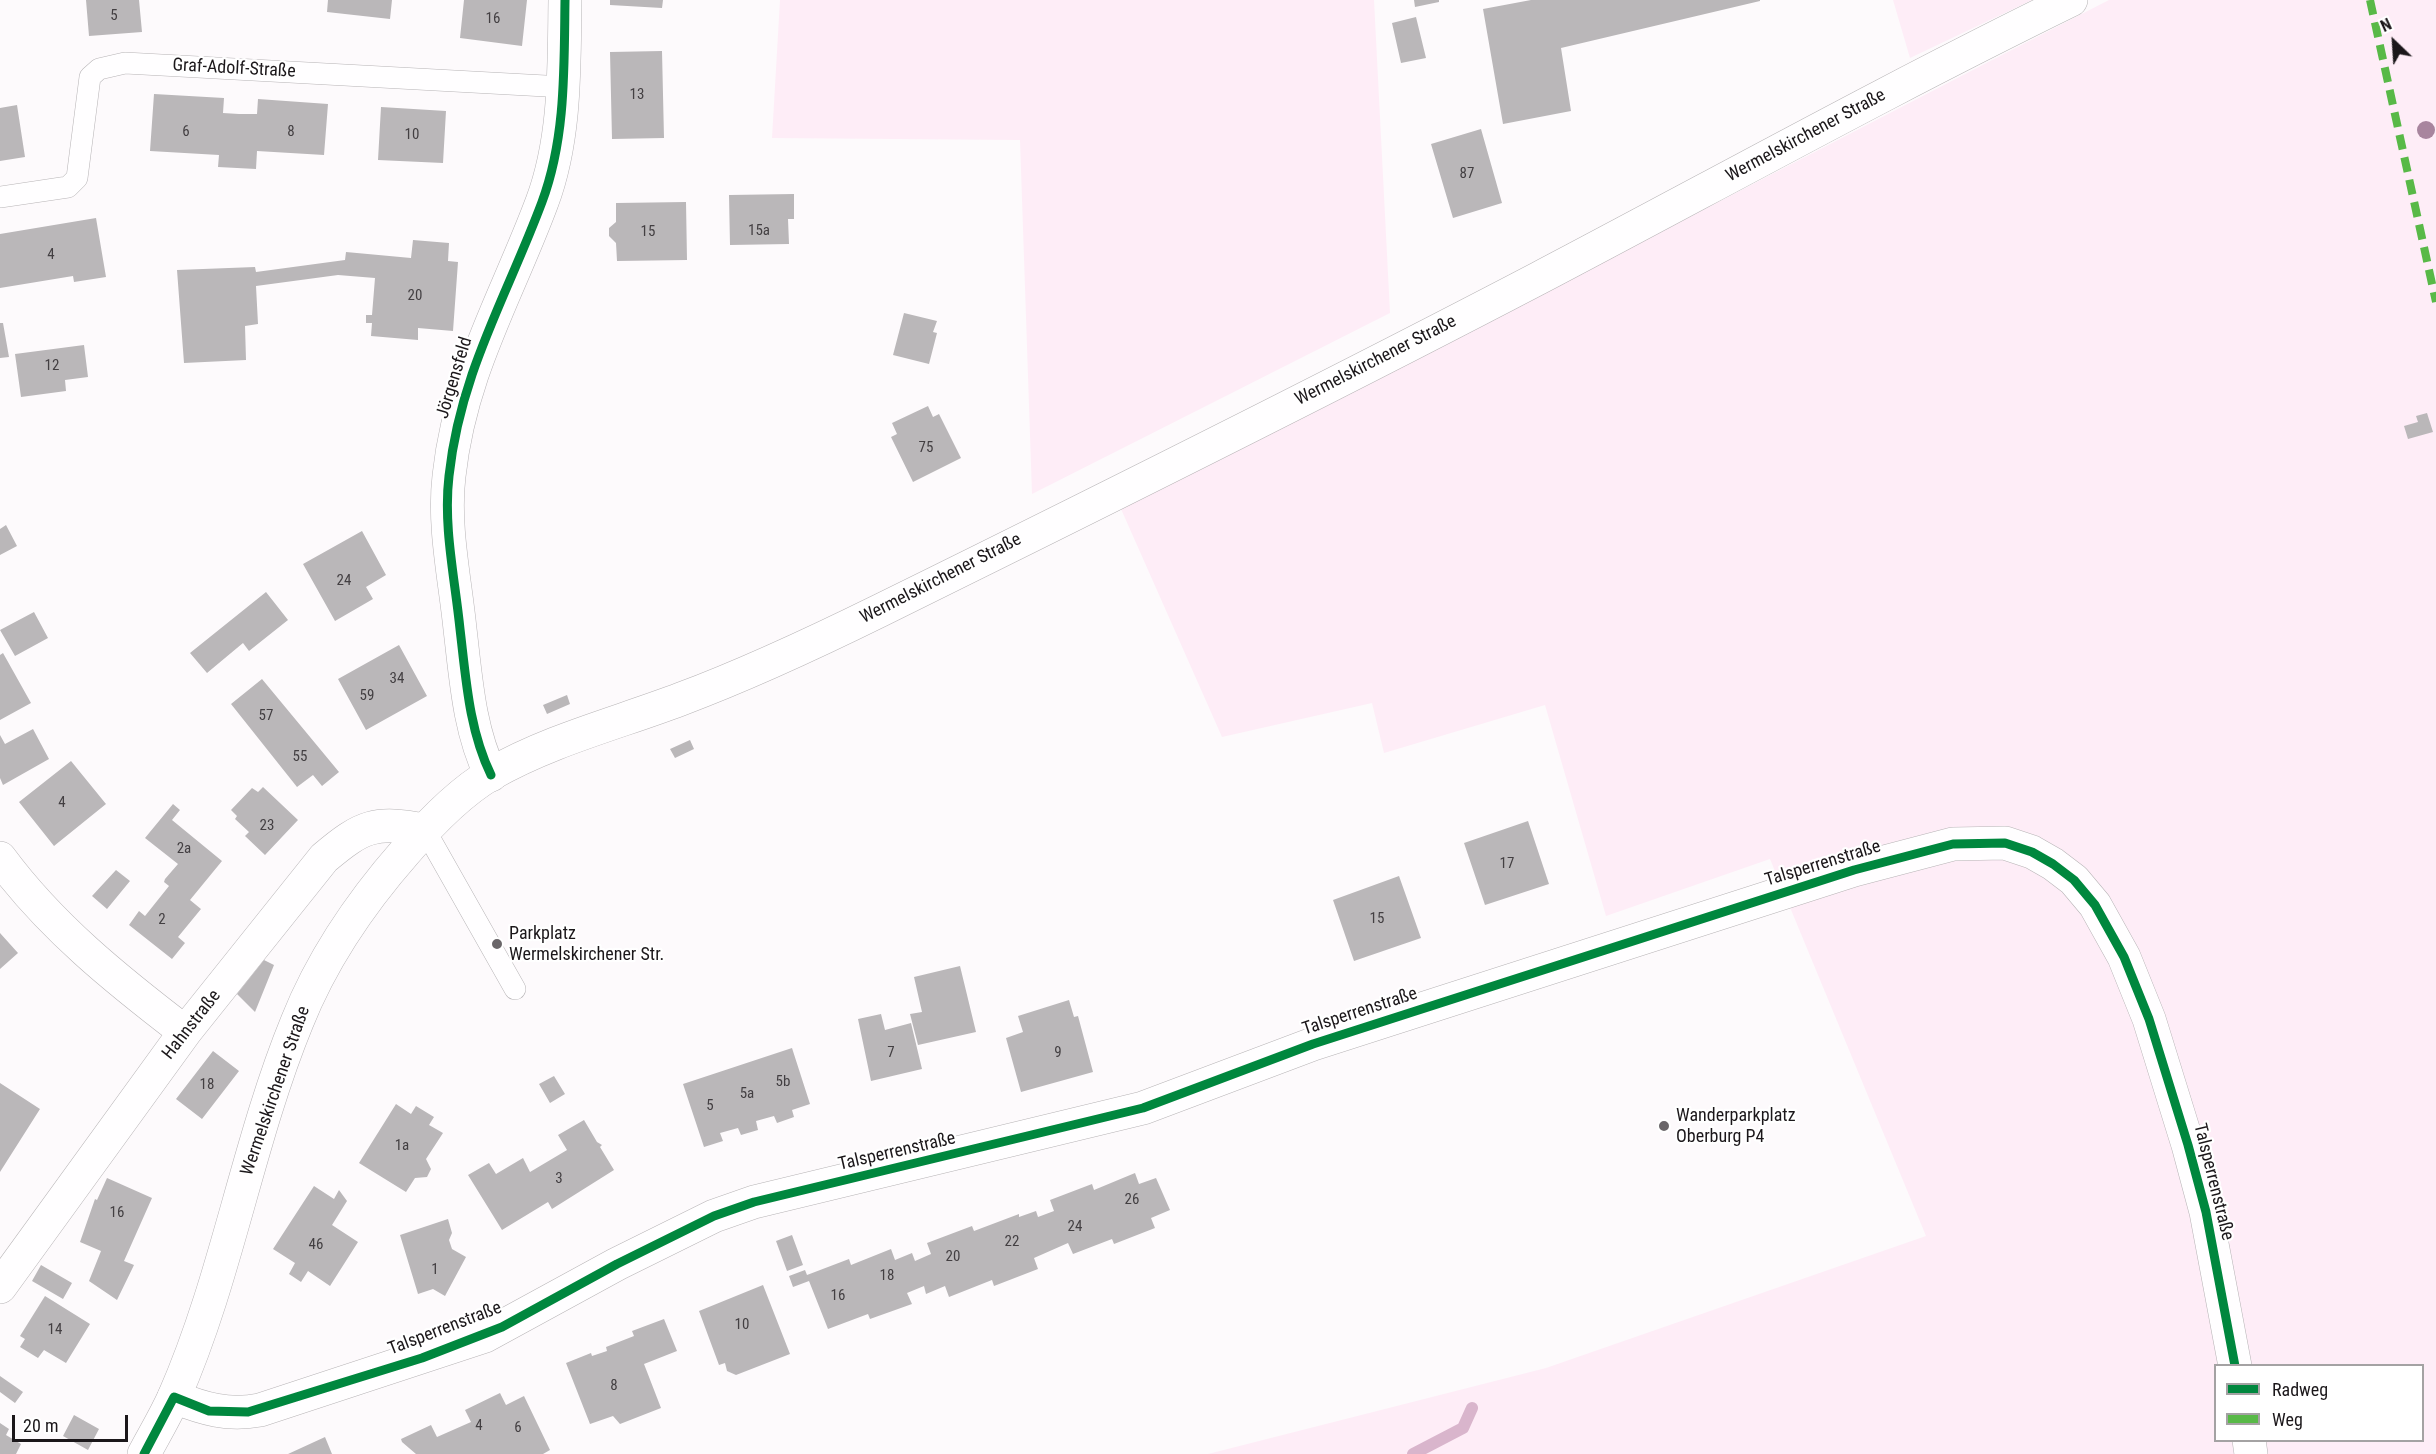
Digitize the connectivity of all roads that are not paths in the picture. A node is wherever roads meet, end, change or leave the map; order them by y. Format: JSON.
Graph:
{"nodes":[{"id":1,"x":565,"y":0,"type":"edge"},
{"id":2,"x":2071,"y":0,"type":"edge"},
{"id":3,"x":564,"y":87,"type":"junction"},
{"id":4,"x":0,"y":197,"type":"edge"},
{"id":5,"x":491,"y":775,"type":"junction"},
{"id":6,"x":425,"y":830,"type":"junction"},
{"id":7,"x":0,"y":858,"type":"edge"},
{"id":8,"x":515,"y":988,"type":"dead end"},
{"id":9,"x":185,"y":1032,"type":"junction"},
{"id":10,"x":0,"y":1287,"type":"edge"},
{"id":11,"x":2235,"y":1364,"type":"edge"},
{"id":12,"x":174,"y":1397,"type":"junction"},
{"id":13,"x":144,"y":1454,"type":"edge"}],
"edges":[{"from":1,"to":3,"type":"street","name":"Jörgensfeld"},
{"from":2,"to":5,"type":"street","name":"Wermelskirchener Straße"},
{"from":3,"to":4,"type":"lane","name":"Graf-Adolf-Straße"},
{"from":3,"to":5,"type":"street","name":"Jörgensfeld"},
{"from":5,"to":6,"type":"street","name":"Wermelskirchener Straße"},
{"from":6,"to":8,"type":"lane"},
{"from":6,"to":9,"type":"street","name":"Hahnstraße"},
{"from":6,"to":12,"type":"street","name":"Wermelskirchener Straße"},
{"from":7,"to":9,"type":"street"},
{"from":9,"to":10,"type":"street","name":"Hahnstraße"},
{"from":11,"to":12,"type":"street","name":"Talsperrenstraße"},
{"from":12,"to":13,"type":"street","name":"Wermelskirchener Straße"}]}
